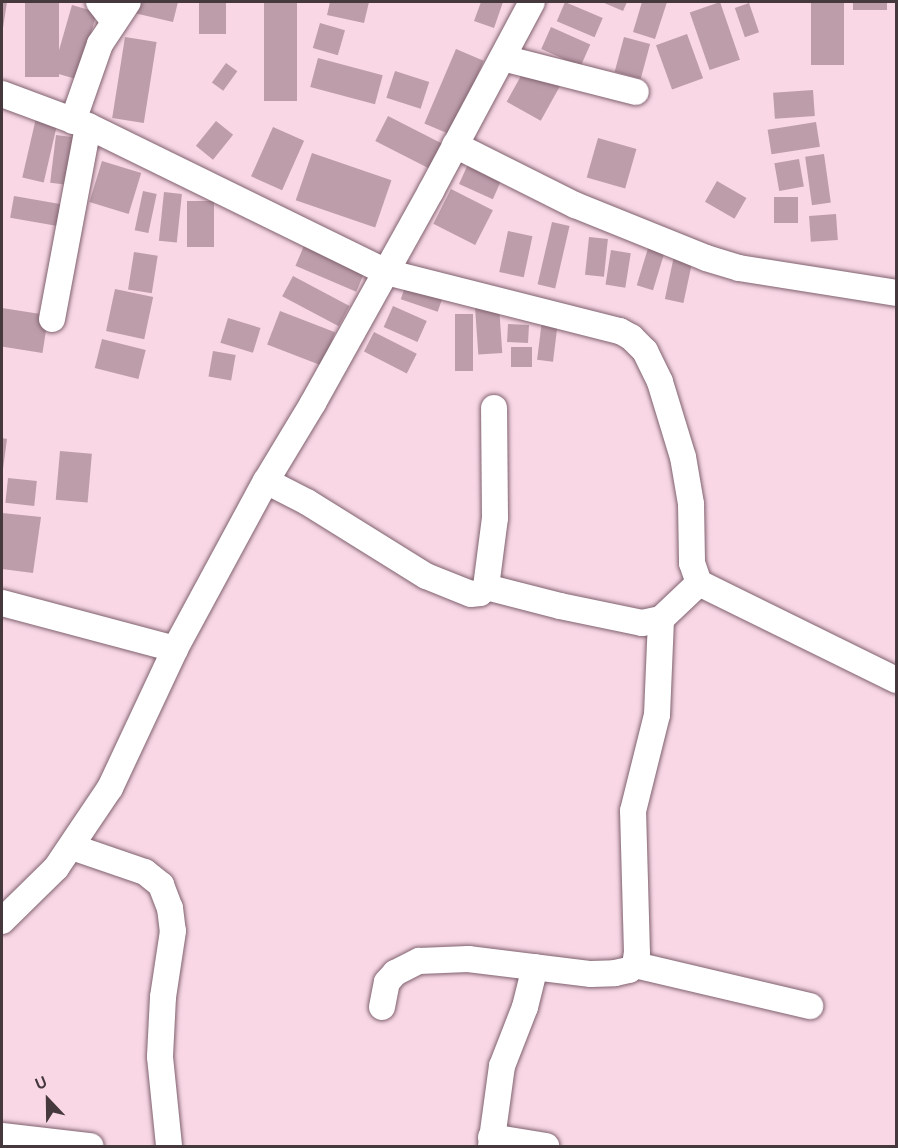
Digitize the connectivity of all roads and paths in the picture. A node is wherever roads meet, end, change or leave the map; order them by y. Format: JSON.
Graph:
{"nodes":[{"id":1,"x":532,"y":2,"type":"edge"},
{"id":2,"x":114,"y":8,"type":"edge"},
{"id":3,"x":503,"y":58,"type":"junction"},
{"id":4,"x":636,"y":92,"type":"dead end"},
{"id":5,"x":2,"y":94,"type":"edge"},
{"id":6,"x":81,"y":123,"type":"junction"},
{"id":7,"x":455,"y":145,"type":"junction"},
{"id":8,"x":386,"y":272,"type":"junction"},
{"id":9,"x":897,"y":293,"type":"edge"},
{"id":10,"x":52,"y":319,"type":"dead end"},
{"id":11,"x":494,"y":408,"type":"dead end"},
{"id":12,"x":266,"y":481,"type":"junction"},
{"id":13,"x":699,"y":583,"type":"junction"},
{"id":14,"x":486,"y":587,"type":"junction"},
{"id":15,"x":2,"y":603,"type":"edge"},
{"id":16,"x":661,"y":620,"type":"junction"},
{"id":17,"x":175,"y":649,"type":"junction"},
{"id":18,"x":897,"y":680,"type":"edge"},
{"id":19,"x":72,"y":847,"type":"junction"},
{"id":20,"x":2,"y":921,"type":"edge"},
{"id":21,"x":635,"y":965,"type":"junction"},
{"id":22,"x":535,"y":967,"type":"junction"},
{"id":23,"x":810,"y":1006,"type":"dead end"},
{"id":24,"x":382,"y":1007,"type":"dead end"},
{"id":25,"x":2,"y":1136,"type":"edge"},
{"id":26,"x":491,"y":1142,"type":"edge"},
{"id":27,"x":90,"y":1146,"type":"edge"},
{"id":28,"x":170,"y":1146,"type":"edge"},
{"id":29,"x":546,"y":1146,"type":"edge"}],
"edges":[{"from":1,"to":3,"type":"street"},
{"from":2,"to":6,"type":"street"},
{"from":3,"to":4,"type":"street"},
{"from":3,"to":7,"type":"street"},
{"from":5,"to":6,"type":"street"},
{"from":6,"to":8,"type":"street"},
{"from":6,"to":10,"type":"street"},
{"from":7,"to":8,"type":"street"},
{"from":7,"to":9,"type":"street"},
{"from":8,"to":12,"type":"street"},
{"from":8,"to":13,"type":"street"},
{"from":11,"to":14,"type":"street"},
{"from":12,"to":14,"type":"street"},
{"from":12,"to":17,"type":"street"},
{"from":13,"to":16,"type":"street"},
{"from":13,"to":18,"type":"street"},
{"from":14,"to":16,"type":"street"},
{"from":15,"to":17,"type":"street"},
{"from":16,"to":21,"type":"street"},
{"from":17,"to":19,"type":"street"},
{"from":19,"to":20,"type":"street"},
{"from":19,"to":28,"type":"street"},
{"from":21,"to":22,"type":"street"},
{"from":21,"to":23,"type":"street"},
{"from":22,"to":24,"type":"street"},
{"from":22,"to":26,"type":"street"},
{"from":25,"to":27,"type":"street"},
{"from":26,"to":29,"type":"street"}]}
